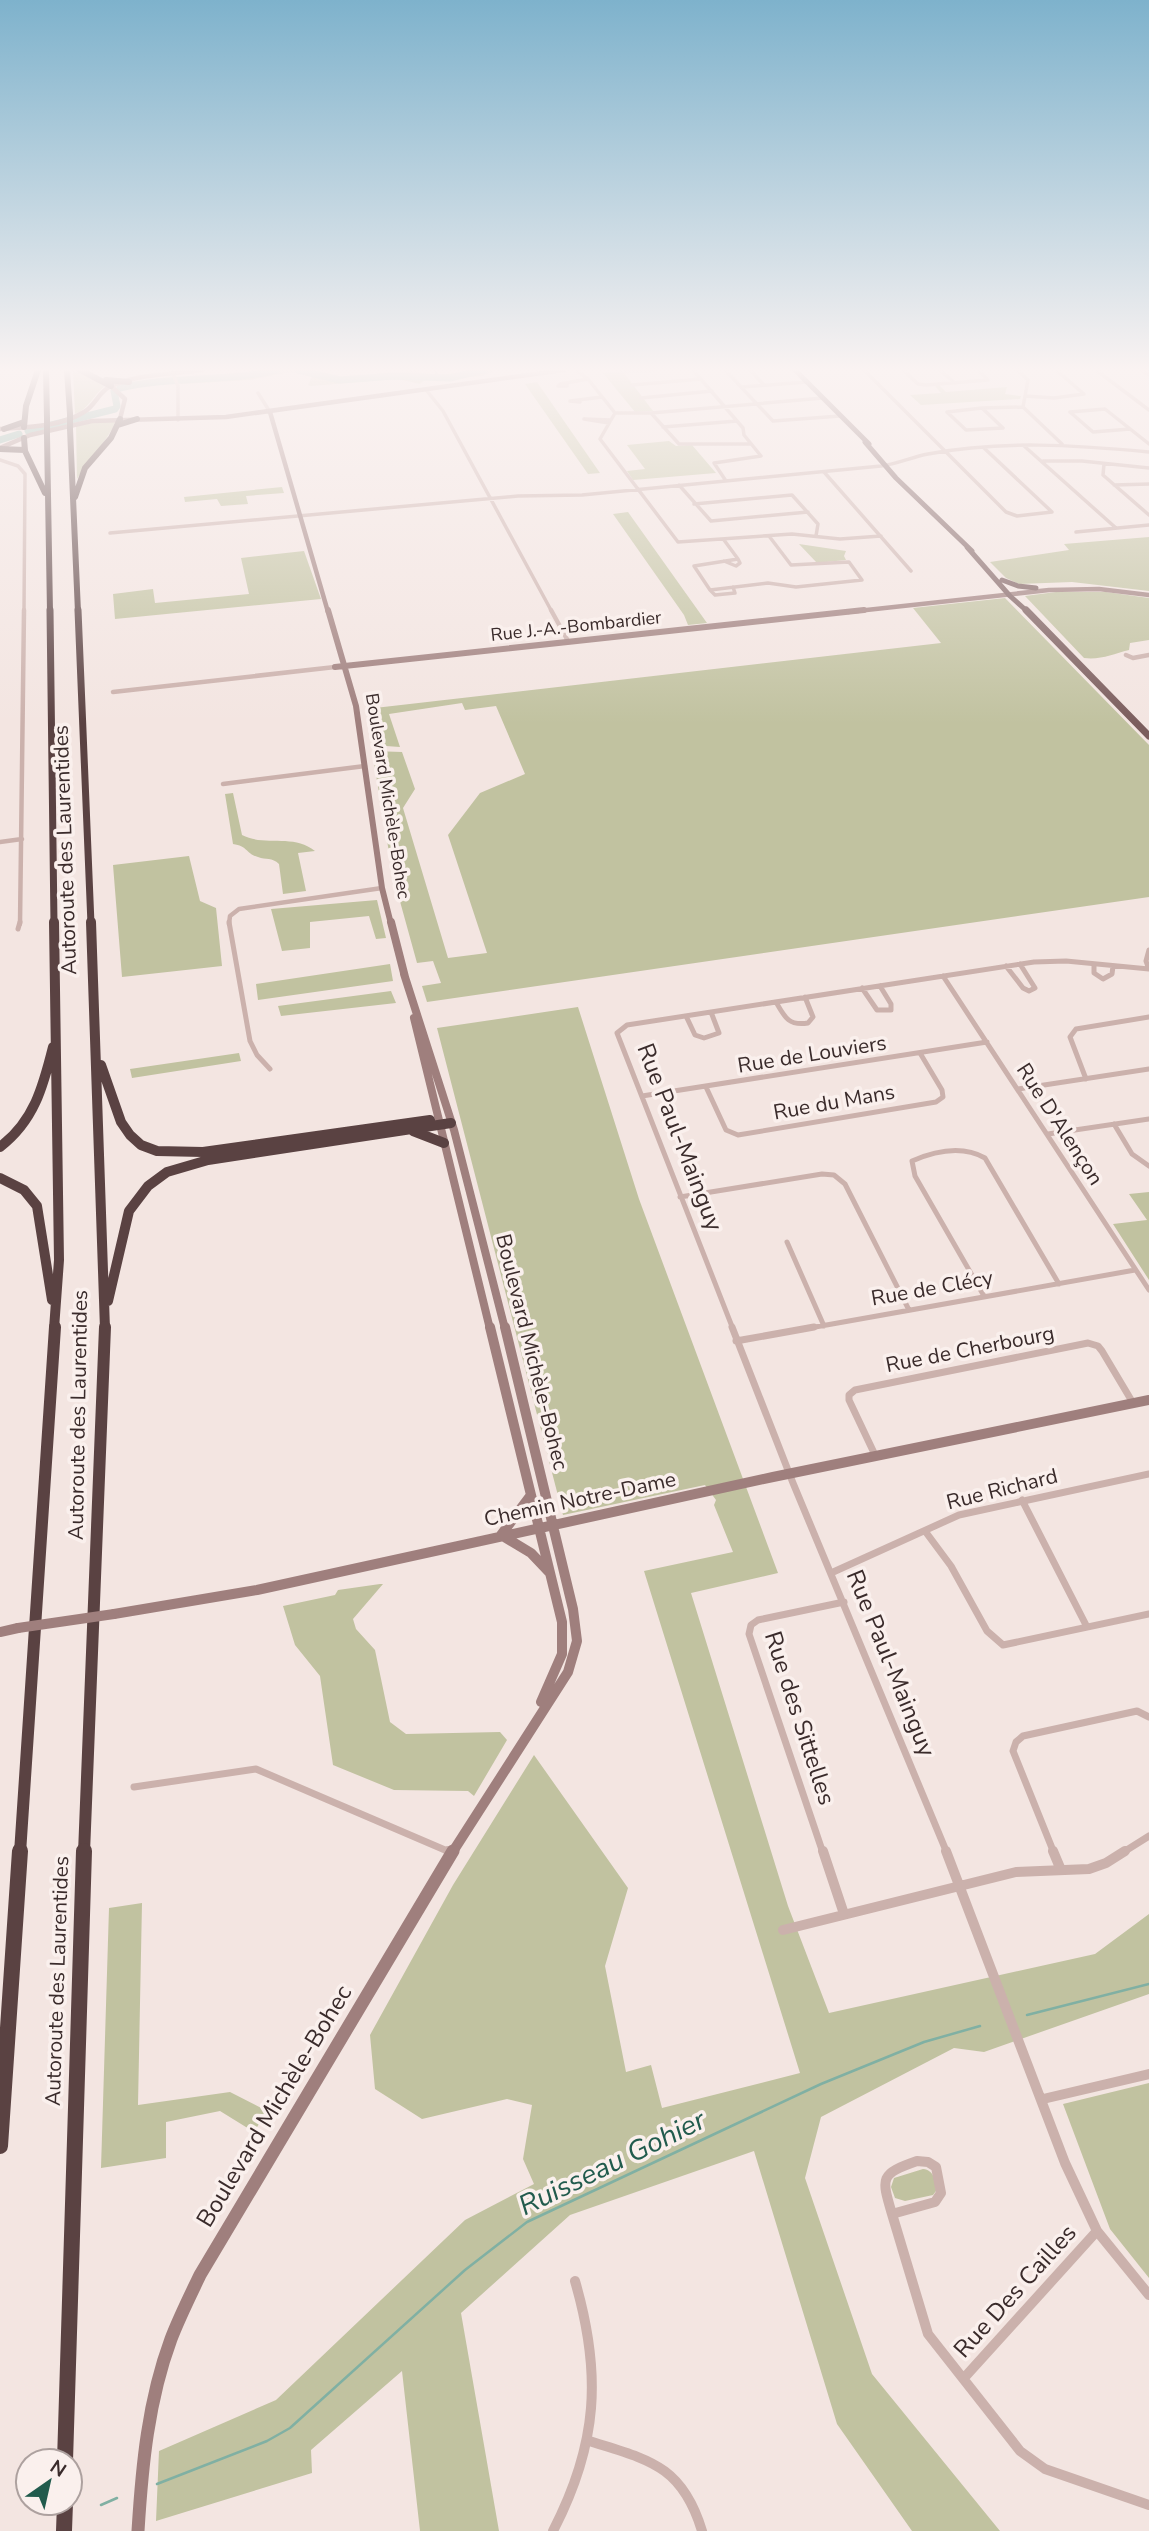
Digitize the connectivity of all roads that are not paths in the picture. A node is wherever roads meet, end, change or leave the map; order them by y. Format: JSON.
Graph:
{"nodes":[{"id":1,"x":25,"y":488,"type":"edge"},
{"id":2,"x":43,"y":488,"type":"edge"},
{"id":3,"x":48,"y":488,"type":"edge"},
{"id":4,"x":72,"y":488,"type":"edge"},
{"id":5,"x":78,"y":488,"type":"edge"},
{"id":6,"x":292,"y":488,"type":"edge"},
{"id":7,"x":485,"y":488,"type":"edge"},
{"id":8,"x":647,"y":488,"type":"edge"},
{"id":9,"x":681,"y":488,"type":"edge"},
{"id":10,"x":838,"y":488,"type":"edge"},
{"id":11,"x":910,"y":488,"type":"edge"},
{"id":12,"x":983,"y":488,"type":"edge"},
{"id":13,"x":1027,"y":488,"type":"edge"},
{"id":14,"x":1072,"y":488,"type":"edge"},
{"id":15,"x":1118,"y":488,"type":"edge"},
{"id":16,"x":638,"y":489,"type":"junction"},
{"id":17,"x":490,"y":498,"type":"junction"},
{"id":18,"x":48,"y":499,"type":"junction"},
{"id":19,"x":73,"y":503,"type":"junction"},
{"id":20,"x":694,"y":504,"type":"junction"},
{"id":21,"x":808,"y":512,"type":"junction"},
{"id":22,"x":1149,"y":515,"type":"edge"},
{"id":23,"x":300,"y":516,"type":"junction"},
{"id":24,"x":1149,"y":525,"type":"edge"},
{"id":25,"x":1116,"y":528,"type":"junction"},
{"id":26,"x":1076,"y":532,"type":"dead end"},
{"id":27,"x":110,"y":533,"type":"dead end"},
{"id":28,"x":769,"y":536,"type":"junction"},
{"id":29,"x":816,"y":536,"type":"junction"},
{"id":30,"x":881,"y":536,"type":"junction"},
{"id":31,"x":724,"y":540,"type":"junction"},
{"id":32,"x":967,"y":547,"type":"junction"},
{"id":33,"x":911,"y":571,"type":"dead end"},
{"id":34,"x":1002,"y":580,"type":"junction"},
{"id":35,"x":1036,"y":588,"type":"junction"},
{"id":36,"x":1010,"y":592,"type":"junction"},
{"id":37,"x":1149,"y":594,"type":"edge"},
{"id":38,"x":568,"y":641,"type":"junction"},
{"id":39,"x":429,"y":656,"type":"junction"},
{"id":40,"x":368,"y":664,"type":"junction"},
{"id":41,"x":344,"y":666,"type":"junction"},
{"id":42,"x":335,"y":667,"type":"joint"},
{"id":43,"x":348,"y":680,"type":"junction"},
{"id":44,"x":113,"y":692,"type":"dead end"},
{"id":45,"x":1149,"y":736,"type":"edge"},
{"id":46,"x":365,"y":766,"type":"junction"},
{"id":47,"x":223,"y":784,"type":"dead end"},
{"id":48,"x":22,"y":839,"type":"junction"},
{"id":49,"x":0,"y":842,"type":"edge"},
{"id":50,"x":382,"y":888,"type":"junction"},
{"id":51,"x":18,"y":929,"type":"dead end"},
{"id":52,"x":1149,"y":950,"type":"edge"},
{"id":53,"x":1020,"y":964,"type":"junction"},
{"id":54,"x":1094,"y":964,"type":"junction"},
{"id":55,"x":1006,"y":966,"type":"junction"},
{"id":56,"x":1113,"y":966,"type":"junction"},
{"id":57,"x":1149,"y":969,"type":"edge"},
{"id":58,"x":404,"y":974,"type":"junction"},
{"id":59,"x":943,"y":976,"type":"junction"},
{"id":60,"x":880,"y":986,"type":"junction"},
{"id":61,"x":862,"y":988,"type":"junction"},
{"id":62,"x":805,"y":997,"type":"junction"},
{"id":63,"x":776,"y":1002,"type":"junction"},
{"id":64,"x":711,"y":1012,"type":"junction"},
{"id":65,"x":685,"y":1016,"type":"junction"},
{"id":66,"x":1149,"y":1017,"type":"edge"},
{"id":67,"x":57,"y":1031,"type":"junction"},
{"id":68,"x":987,"y":1042,"type":"junction"},
{"id":69,"x":96,"y":1049,"type":"junction"},
{"id":70,"x":920,"y":1053,"type":"junction"},
{"id":71,"x":270,"y":1069,"type":"dead end"},
{"id":72,"x":1149,"y":1069,"type":"edge"},
{"id":73,"x":1086,"y":1079,"type":"junction"},
{"id":74,"x":706,"y":1087,"type":"junction"},
{"id":75,"x":1018,"y":1089,"type":"junction"},
{"id":76,"x":642,"y":1096,"type":"junction"},
{"id":77,"x":1149,"y":1119,"type":"edge"},
{"id":78,"x":451,"y":1120,"type":"junction"},
{"id":79,"x":439,"y":1122,"type":"junction"},
{"id":80,"x":1114,"y":1124,"type":"junction"},
{"id":81,"x":413,"y":1131,"type":"junction"},
{"id":82,"x":1048,"y":1134,"type":"junction"},
{"id":83,"x":444,"y":1143,"type":"junction"},
{"id":84,"x":0,"y":1147,"type":"edge"},
{"id":85,"x":1149,"y":1166,"type":"edge"},
{"id":86,"x":0,"y":1178,"type":"edge"},
{"id":87,"x":680,"y":1197,"type":"junction"},
{"id":88,"x":787,"y":1242,"type":"dead end"},
{"id":89,"x":1135,"y":1270,"type":"junction"},
{"id":90,"x":1059,"y":1284,"type":"junction"},
{"id":91,"x":1149,"y":1290,"type":"edge"},
{"id":92,"x":984,"y":1296,"type":"junction"},
{"id":93,"x":909,"y":1310,"type":"junction"},
{"id":94,"x":105,"y":1318,"type":"junction"},
{"id":95,"x":55,"y":1320,"type":"junction"},
{"id":96,"x":824,"y":1326,"type":"junction"},
{"id":97,"x":736,"y":1341,"type":"junction"},
{"id":98,"x":1149,"y":1400,"type":"edge"},
{"id":99,"x":1133,"y":1403,"type":"junction"},
{"id":100,"x":874,"y":1455,"type":"junction"},
{"id":101,"x":790,"y":1473,"type":"junction"},
{"id":102,"x":1149,"y":1474,"type":"edge"},
{"id":103,"x":531,"y":1495,"type":"junction"},
{"id":104,"x":1022,"y":1500,"type":"junction"},
{"id":105,"x":553,"y":1525,"type":"junction"},
{"id":106,"x":540,"y":1527,"type":"junction"},
{"id":107,"x":925,"y":1531,"type":"junction"},
{"id":108,"x":501,"y":1535,"type":"junction"},
{"id":109,"x":550,"y":1573,"type":"junction"},
{"id":110,"x":831,"y":1573,"type":"junction"},
{"id":111,"x":844,"y":1602,"type":"junction"},
{"id":112,"x":1149,"y":1614,"type":"edge"},
{"id":113,"x":1087,"y":1627,"type":"junction"},
{"id":114,"x":0,"y":1631,"type":"edge"},
{"id":115,"x":1149,"y":1717,"type":"edge"},
{"id":116,"x":526,"y":1732,"type":"junction"},
{"id":117,"x":134,"y":1787,"type":"dead end"},
{"id":118,"x":1149,"y":1836,"type":"edge"},
{"id":119,"x":452,"y":1853,"type":"junction"},
{"id":120,"x":1061,"y":1870,"type":"junction"},
{"id":121,"x":961,"y":1887,"type":"junction"},
{"id":122,"x":844,"y":1914,"type":"junction"},
{"id":123,"x":783,"y":1930,"type":"dead end"},
{"id":124,"x":1149,"y":2074,"type":"edge"},
{"id":125,"x":1043,"y":2099,"type":"junction"},
{"id":126,"x":0,"y":2147,"type":"edge"},
{"id":127,"x":892,"y":2214,"type":"junction"},
{"id":128,"x":1097,"y":2231,"type":"junction"},
{"id":129,"x":575,"y":2281,"type":"dead end"},
{"id":130,"x":1149,"y":2295,"type":"edge"},
{"id":131,"x":964,"y":2378,"type":"junction"},
{"id":132,"x":589,"y":2441,"type":"junction"},
{"id":133,"x":65,"y":2447,"type":"edge"},
{"id":134,"x":1149,"y":2505,"type":"edge"},
{"id":135,"x":138,"y":2531,"type":"edge"},
{"id":136,"x":553,"y":2531,"type":"edge"},
{"id":137,"x":702,"y":2531,"type":"edge"}],
"edges":[{"from":1,"to":48,"type":"street"},
{"from":2,"to":18,"type":"highway"},
{"from":3,"to":18,"type":"highway","name":"Autoroute des Laurentides","bridge":true},
{"from":4,"to":19,"type":"highway","name":"Autoroute des Laurentides","bridge":true},
{"from":5,"to":19,"type":"highway"},
{"from":6,"to":23,"type":"street","name":"Boulevard Michèle-Bohec"},
{"from":7,"to":17,"type":"street"},
{"from":8,"to":16,"type":"street"},
{"from":9,"to":20,"type":"street"},
{"from":10,"to":30,"type":"street"},
{"from":11,"to":32,"type":"main road"},
{"from":12,"to":13,"type":"street"},
{"from":14,"to":25,"type":"street"},
{"from":15,"to":22,"type":"street"},
{"from":16,"to":17,"type":"street"},
{"from":16,"to":31,"type":"street"},
{"from":17,"to":23,"type":"street"},
{"from":17,"to":38,"type":"street"},
{"from":18,"to":67,"type":"highway","name":"Autoroute des Laurentides"},
{"from":19,"to":69,"type":"highway","name":"Autoroute des Laurentides"},
{"from":20,"to":21,"type":"street"},
{"from":20,"to":21,"type":"street"},
{"from":21,"to":29,"type":"street"},
{"from":23,"to":27,"type":"street"},
{"from":23,"to":41,"type":"street","name":"Boulevard Michèle-Bohec"},
{"from":24,"to":25,"type":"street"},
{"from":25,"to":26,"type":"street"},
{"from":28,"to":29,"type":"street"},
{"from":28,"to":31,"type":"street"},
{"from":28,"to":31,"type":"street"},
{"from":29,"to":30,"type":"street"},
{"from":30,"to":33,"type":"street"},
{"from":32,"to":34,"type":"main road"},
{"from":32,"to":36,"type":"main road"},
{"from":34,"to":35,"type":"main road"},
{"from":34,"to":36,"type":"main road"},
{"from":35,"to":36,"type":"street"},
{"from":35,"to":37,"type":"street"},
{"from":36,"to":37,"type":"street"},
{"from":36,"to":38,"type":"street","name":"Rue J.-A.-Bombardier"},
{"from":36,"to":45,"type":"main road"},
{"from":38,"to":39,"type":"street","name":"Rue J.-A.-Bombardier"},
{"from":39,"to":40,"type":"street","name":"Rue J.-A.-Bombardier"},
{"from":39,"to":41,"type":"street","name":"Rue J.-A.-Bombardier"},
{"from":40,"to":41,"type":"street","name":"Rue J.-A.-Bombardier"},
{"from":40,"to":43,"type":"street"},
{"from":41,"to":42,"type":"street","name":"Rue J.-A.-Bombardier"},
{"from":41,"to":43,"type":"street","name":"Boulevard Michèle-Bohec"},
{"from":42,"to":44,"type":"street","name":"Rue J.-A.-Bombardier"},
{"from":43,"to":46,"type":"street","name":"Boulevard Michèle-Bohec"},
{"from":46,"to":47,"type":"street"},
{"from":46,"to":50,"type":"street","name":"Boulevard Michèle-Bohec"},
{"from":48,"to":49,"type":"street"},
{"from":48,"to":51,"type":"street"},
{"from":50,"to":58,"type":"street","name":"Boulevard Michèle-Bohec"},
{"from":50,"to":71,"type":"street"},
{"from":52,"to":57,"type":"street"},
{"from":53,"to":54,"type":"street"},
{"from":53,"to":55,"type":"street"},
{"from":53,"to":55,"type":"street"},
{"from":54,"to":56,"type":"street"},
{"from":54,"to":56,"type":"street"},
{"from":55,"to":59,"type":"street"},
{"from":56,"to":57,"type":"street"},
{"from":58,"to":78,"type":"street","name":"Boulevard Michèle-Bohec"},
{"from":58,"to":79,"type":"street","name":"Boulevard Michèle-Bohec"},
{"from":59,"to":60,"type":"street"},
{"from":59,"to":68,"type":"street","name":"Rue D'Alençon"},
{"from":60,"to":61,"type":"street"},
{"from":60,"to":61,"type":"street"},
{"from":61,"to":62,"type":"street"},
{"from":62,"to":63,"type":"street"},
{"from":62,"to":63,"type":"street"},
{"from":63,"to":64,"type":"street"},
{"from":64,"to":65,"type":"street"},
{"from":64,"to":65,"type":"street"},
{"from":65,"to":76,"type":"street","name":"Rue Paul-Mainguy"},
{"from":66,"to":73,"type":"street"},
{"from":67,"to":84,"type":"highway"},
{"from":67,"to":95,"type":"highway","name":"Autoroute des Laurentides"},
{"from":68,"to":70,"type":"street","name":"Rue de Louviers"},
{"from":68,"to":75,"type":"street","name":"Rue D'Alençon"},
{"from":69,"to":79,"type":"highway"},
{"from":69,"to":94,"type":"highway","name":"Autoroute des Laurentides"},
{"from":70,"to":74,"type":"street","name":"Rue de Louviers"},
{"from":70,"to":74,"type":"street","name":"Rue du Mans"},
{"from":72,"to":73,"type":"street"},
{"from":73,"to":75,"type":"street"},
{"from":74,"to":76,"type":"street","name":"Rue de Louviers"},
{"from":75,"to":82,"type":"street","name":"Rue D'Alençon"},
{"from":76,"to":87,"type":"street","name":"Rue Paul-Mainguy"},
{"from":77,"to":80,"type":"street"},
{"from":78,"to":79,"type":"highway"},
{"from":78,"to":105,"type":"street","name":"Boulevard Michèle-Bohec"},
{"from":79,"to":81,"type":"highway"},
{"from":79,"to":83,"type":"street","name":"Boulevard Michèle-Bohec"},
{"from":80,"to":82,"type":"street"},
{"from":80,"to":85,"type":"street"},
{"from":81,"to":83,"type":"highway"},
{"from":81,"to":94,"type":"highway"},
{"from":82,"to":89,"type":"street","name":"Rue D'Alençon"},
{"from":83,"to":103,"type":"street","name":"Boulevard Michèle-Bohec"},
{"from":86,"to":95,"type":"highway"},
{"from":87,"to":93,"type":"street"},
{"from":87,"to":97,"type":"street","name":"Rue Paul-Mainguy"},
{"from":88,"to":96,"type":"street"},
{"from":89,"to":90,"type":"street","name":"Rue de Clécy"},
{"from":89,"to":91,"type":"street","name":"Rue D'Alençon"},
{"from":90,"to":92,"type":"street","name":"Rue de Clécy"},
{"from":90,"to":92,"type":"street"},
{"from":92,"to":93,"type":"street","name":"Rue de Clécy"},
{"from":93,"to":96,"type":"street","name":"Rue de Clécy"},
{"from":94,"to":133,"type":"highway","name":"Autoroute des Laurentides"},
{"from":95,"to":126,"type":"highway","name":"Autoroute des Laurentides"},
{"from":96,"to":97,"type":"street","name":"Rue de Clécy"},
{"from":97,"to":101,"type":"street","name":"Rue Paul-Mainguy"},
{"from":98,"to":99,"type":"street","name":"Chemin Notre-Dame"},
{"from":99,"to":100,"type":"street","name":"Chemin Notre-Dame"},
{"from":99,"to":100,"type":"street","name":"Rue de Cherbourg"},
{"from":100,"to":101,"type":"street","name":"Chemin Notre-Dame"},
{"from":101,"to":105,"type":"street","name":"Chemin Notre-Dame"},
{"from":101,"to":110,"type":"street","name":"Rue Paul-Mainguy"},
{"from":102,"to":104,"type":"street","name":"Rue Richard"},
{"from":103,"to":106,"type":"street","name":"Boulevard Michèle-Bohec"},
{"from":103,"to":108,"type":"street"},
{"from":104,"to":107,"type":"street","name":"Rue Richard"},
{"from":104,"to":113,"type":"street"},
{"from":105,"to":106,"type":"street","name":"Chemin Notre-Dame"},
{"from":105,"to":116,"type":"street","name":"Boulevard Michèle-Bohec"},
{"from":106,"to":108,"type":"street","name":"Chemin Notre-Dame"},
{"from":106,"to":109,"type":"street","name":"Boulevard Michèle-Bohec"},
{"from":107,"to":110,"type":"street","name":"Rue Richard"},
{"from":107,"to":113,"type":"street"},
{"from":108,"to":109,"type":"street"},
{"from":108,"to":114,"type":"street","name":"Chemin Notre-Dame","bridge":true},
{"from":109,"to":116,"type":"street","name":"Boulevard Michèle-Bohec"},
{"from":110,"to":111,"type":"street","name":"Rue Paul-Mainguy"},
{"from":111,"to":121,"type":"street","name":"Rue Paul-Mainguy"},
{"from":111,"to":122,"type":"street","name":"Rue des Sittelles"},
{"from":112,"to":113,"type":"street"},
{"from":115,"to":120,"type":"street"},
{"from":116,"to":119,"type":"street","name":"Boulevard Michèle-Bohec"},
{"from":117,"to":119,"type":"street"},
{"from":118,"to":120,"type":"street"},
{"from":119,"to":135,"type":"street","name":"Boulevard Michèle-Bohec"},
{"from":120,"to":121,"type":"street"},
{"from":121,"to":122,"type":"street"},
{"from":121,"to":125,"type":"street","name":"Rue Paul-Mainguy"},
{"from":122,"to":123,"type":"street"},
{"from":124,"to":125,"type":"street"},
{"from":125,"to":128,"type":"street","name":"Rue Paul-Mainguy"},
{"from":127,"to":127,"type":"street"},
{"from":127,"to":131,"type":"street"},
{"from":128,"to":130,"type":"street","name":"Rue Paul-Mainguy"},
{"from":128,"to":131,"type":"street","name":"Rue Des Cailles"},
{"from":129,"to":132,"type":"street"},
{"from":131,"to":134,"type":"street"},
{"from":132,"to":136,"type":"street"},
{"from":132,"to":137,"type":"street"}]}
